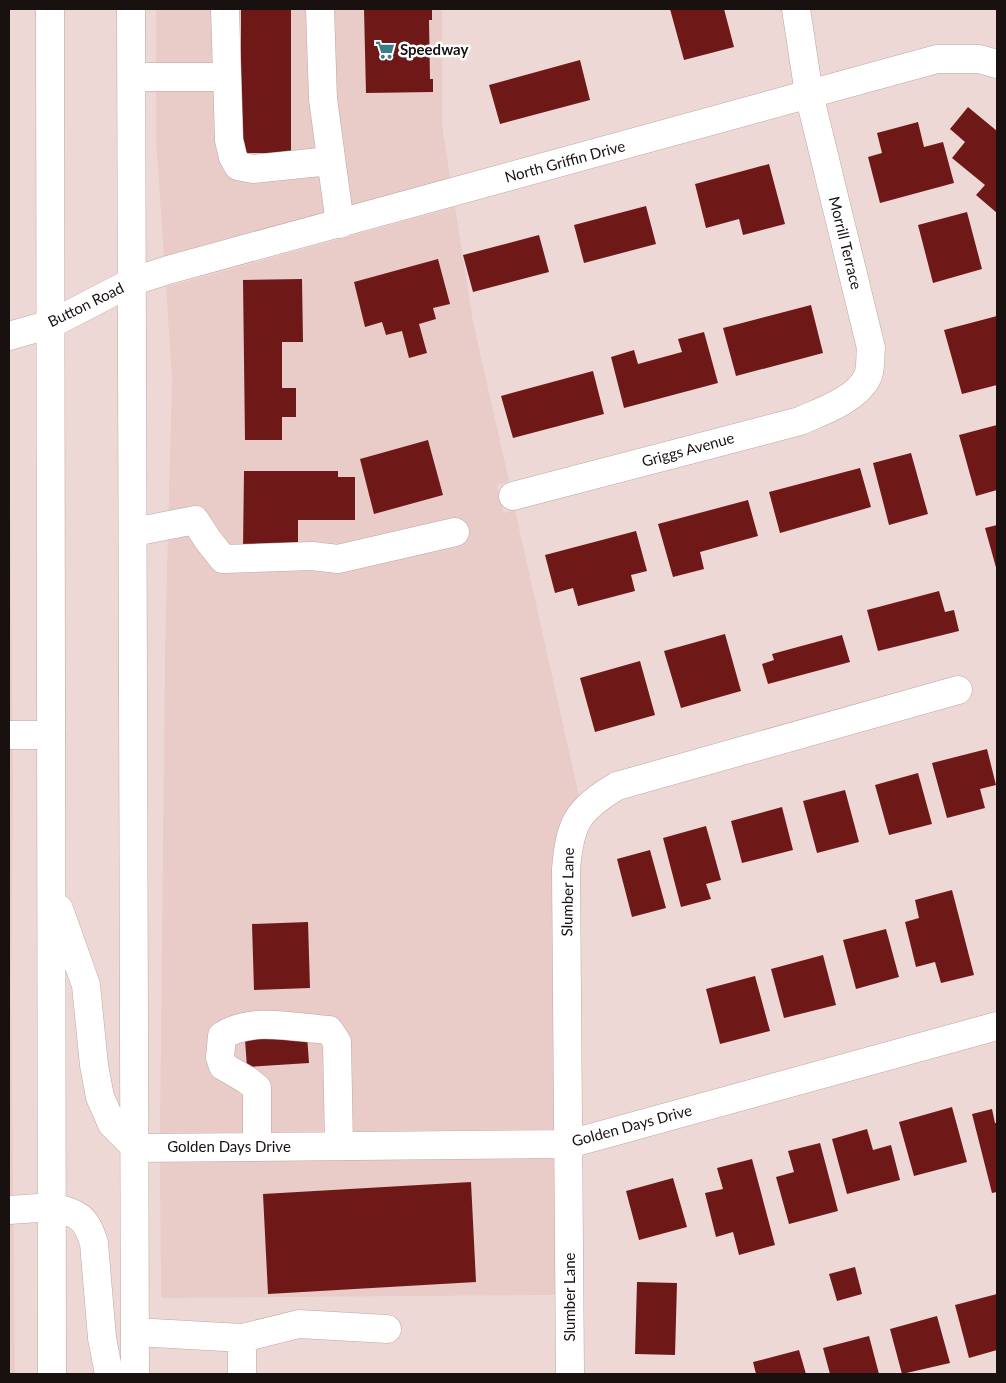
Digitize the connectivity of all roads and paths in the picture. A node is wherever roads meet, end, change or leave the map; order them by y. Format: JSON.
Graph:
{"nodes":[{"id":1,"x":50,"y":9,"type":"edge"},
{"id":2,"x":131,"y":9,"type":"edge"},
{"id":3,"x":225,"y":9,"type":"edge"},
{"id":4,"x":320,"y":9,"type":"edge"},
{"id":5,"x":796,"y":9,"type":"edge"},
{"id":6,"x":997,"y":64,"type":"edge"},
{"id":7,"x":132,"y":77,"type":"junction"},
{"id":8,"x":227,"y":77,"type":"junction"},
{"id":9,"x":810,"y":94,"type":"junction"},
{"id":10,"x":330,"y":161,"type":"junction"},
{"id":11,"x":340,"y":224,"type":"junction"},
{"id":12,"x":134,"y":281,"type":"junction"},
{"id":13,"x":51,"y":324,"type":"junction"},
{"id":14,"x":9,"y":336,"type":"edge"},
{"id":15,"x":857,"y":390,"type":"joint"},
{"id":16,"x":513,"y":496,"type":"dead end"},
{"id":17,"x":134,"y":532,"type":"junction"},
{"id":18,"x":455,"y":532,"type":"dead end"},
{"id":19,"x":958,"y":690,"type":"dead end"},
{"id":20,"x":9,"y":735,"type":"edge"},
{"id":21,"x":51,"y":735,"type":"junction"},
{"id":22,"x":51,"y":889,"type":"junction"},
{"id":23,"x":997,"y":1026,"type":"edge"},
{"id":24,"x":569,"y":1144,"type":"junction"},
{"id":25,"x":257,"y":1146,"type":"junction"},
{"id":26,"x":339,"y":1146,"type":"junction"},
{"id":27,"x":136,"y":1148,"type":"junction"},
{"id":28,"x":53,"y":1207,"type":"junction"},
{"id":29,"x":9,"y":1210,"type":"edge"},
{"id":30,"x":387,"y":1329,"type":"dead end"},
{"id":31,"x":135,"y":1332,"type":"junction"},
{"id":32,"x":242,"y":1338,"type":"junction"},
{"id":33,"x":52,"y":1374,"type":"edge"},
{"id":34,"x":109,"y":1374,"type":"edge"},
{"id":35,"x":135,"y":1374,"type":"edge"},
{"id":36,"x":242,"y":1374,"type":"edge"},
{"id":37,"x":570,"y":1374,"type":"edge"}],
"edges":[{"from":1,"to":13,"type":"street"},
{"from":2,"to":7,"type":"street"},
{"from":3,"to":8,"type":"street"},
{"from":4,"to":10,"type":"street"},
{"from":5,"to":9,"type":"street","name":"Morrill Terrace"},
{"from":6,"to":9,"type":"street","name":"North Griffin Drive"},
{"from":7,"to":8,"type":"street"},
{"from":7,"to":12,"type":"street"},
{"from":8,"to":10,"type":"street"},
{"from":9,"to":11,"type":"street","name":"North Griffin Drive"},
{"from":9,"to":15,"type":"street","name":"Morrill Terrace"},
{"from":10,"to":11,"type":"street"},
{"from":11,"to":12,"type":"street","name":"North Griffin Drive"},
{"from":12,"to":13,"type":"street","name":"Button Road"},
{"from":12,"to":17,"type":"street"},
{"from":13,"to":14,"type":"street","name":"Button Road"},
{"from":13,"to":21,"type":"street"},
{"from":15,"to":16,"type":"street","name":"Griggs Avenue"},
{"from":17,"to":18,"type":"street"},
{"from":17,"to":27,"type":"street"},
{"from":19,"to":24,"type":"street","name":"Slumber Lane"},
{"from":20,"to":21,"type":"street"},
{"from":21,"to":22,"type":"street"},
{"from":22,"to":27,"type":"street"},
{"from":22,"to":28,"type":"street"},
{"from":23,"to":24,"type":"street","name":"Golden Days Drive"},
{"from":24,"to":26,"type":"street","name":"Golden Days Drive"},
{"from":24,"to":37,"type":"street","name":"Slumber Lane"},
{"from":25,"to":26,"type":"street","name":"Golden Days Drive"},
{"from":25,"to":26,"type":"street"},
{"from":25,"to":27,"type":"street","name":"Golden Days Drive"},
{"from":27,"to":31,"type":"street"},
{"from":28,"to":29,"type":"street"},
{"from":28,"to":33,"type":"street"},
{"from":28,"to":34,"type":"street"},
{"from":30,"to":32,"type":"street"},
{"from":31,"to":32,"type":"street"},
{"from":31,"to":35,"type":"street"},
{"from":32,"to":36,"type":"street"}]}
